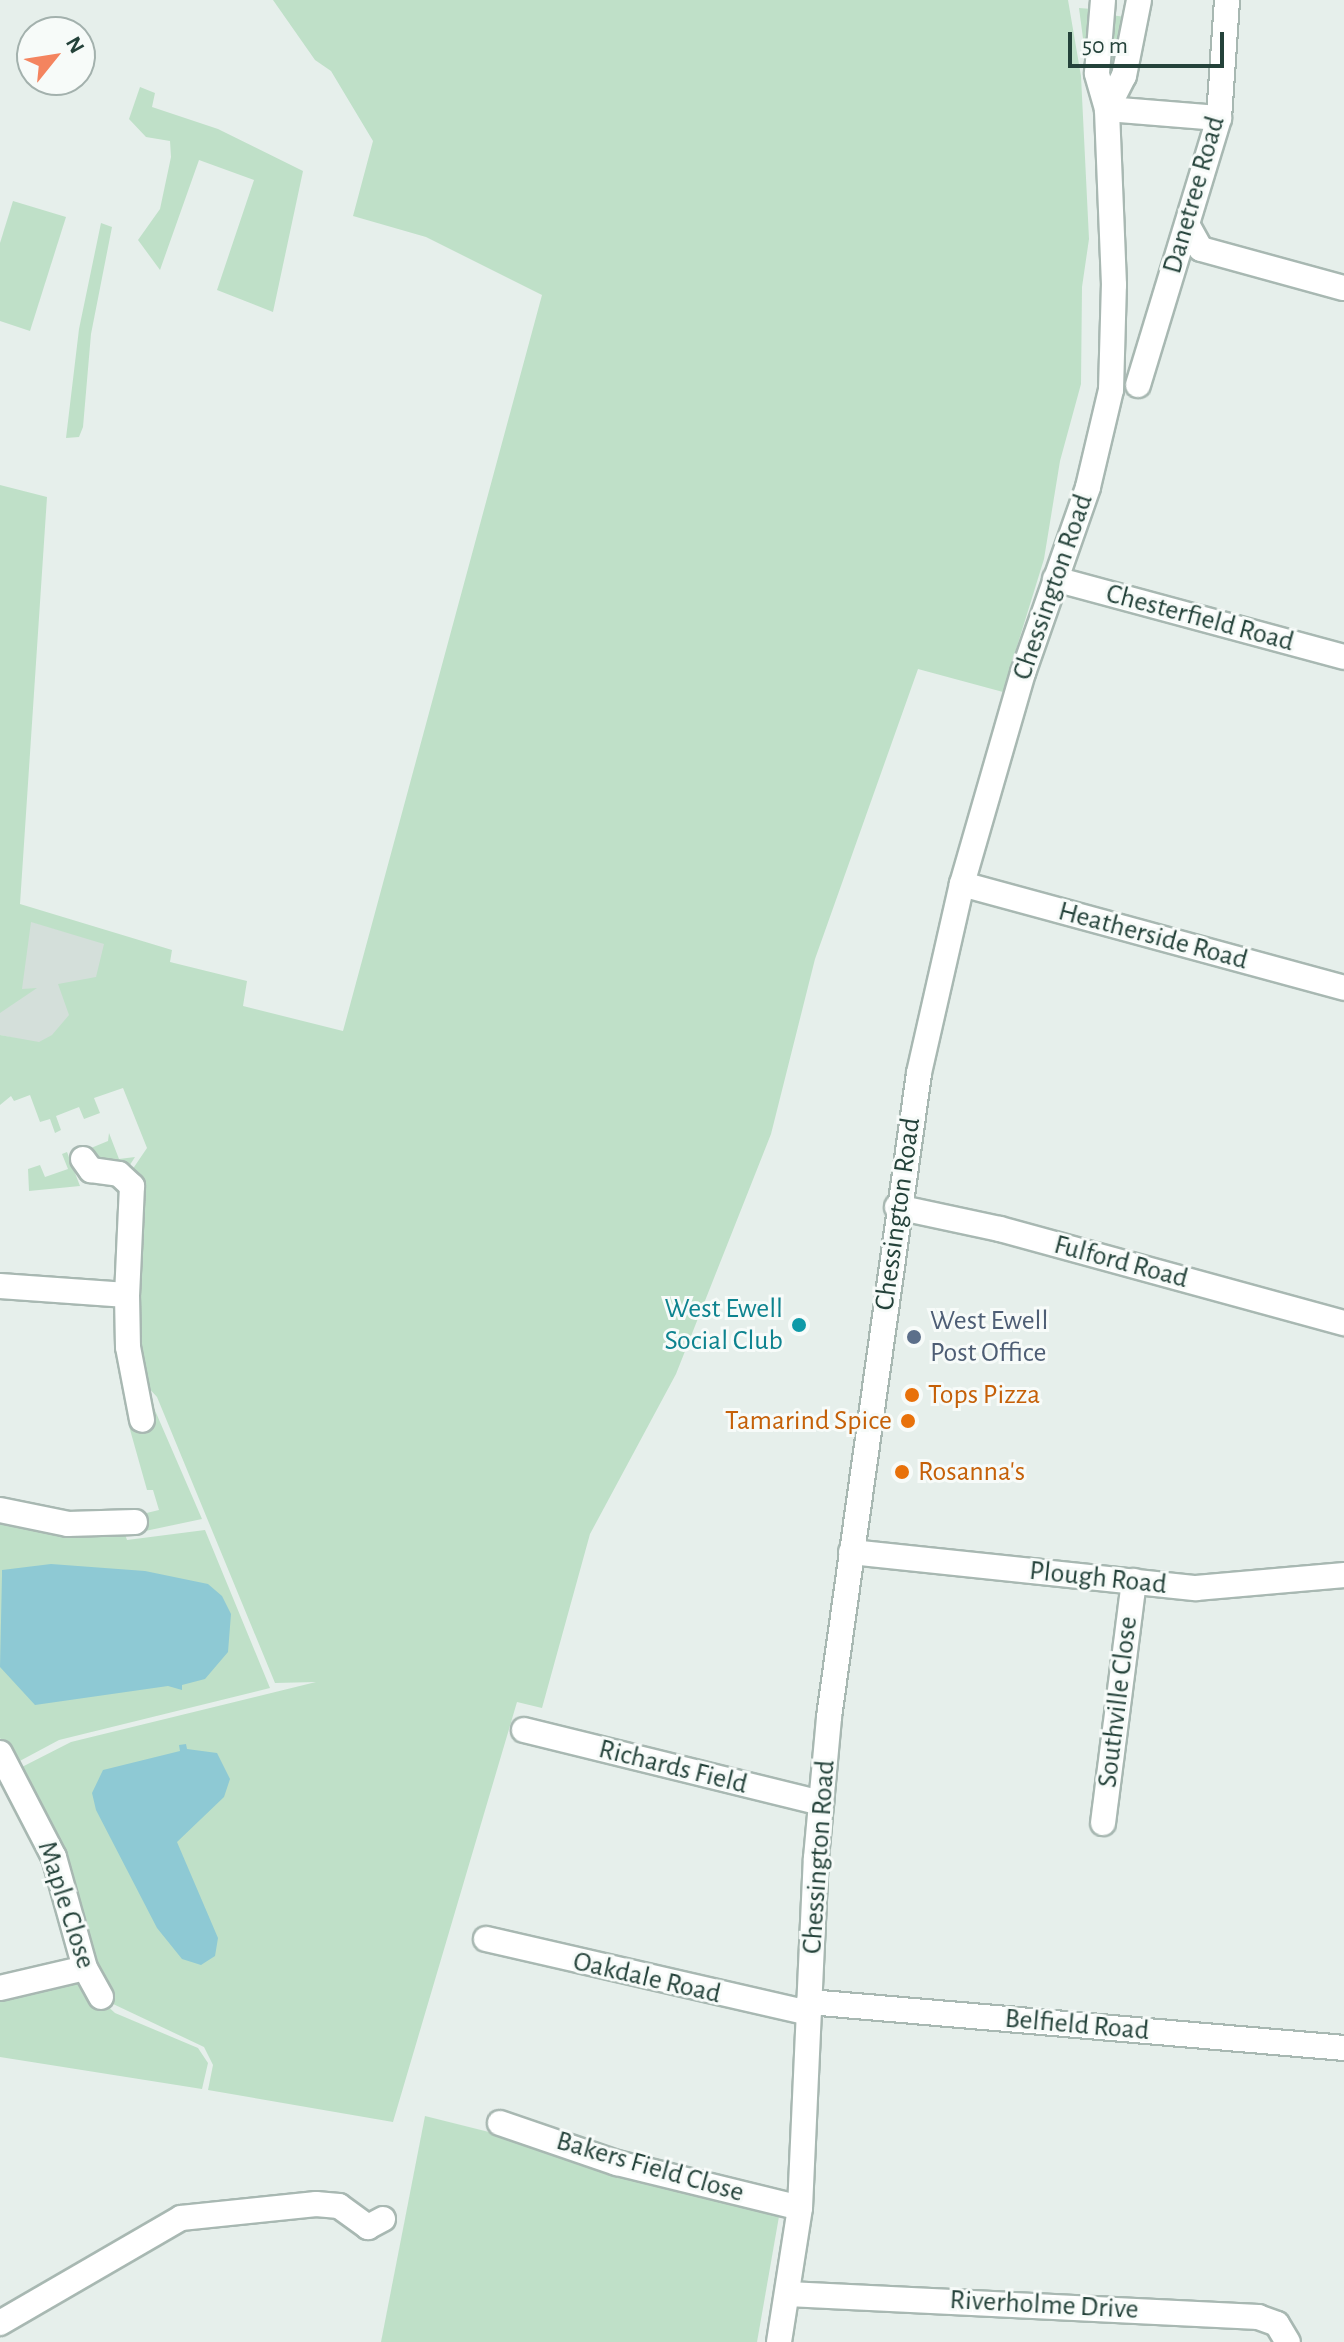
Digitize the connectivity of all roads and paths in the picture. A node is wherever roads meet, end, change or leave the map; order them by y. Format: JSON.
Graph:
{"nodes":[{"id":1,"x":1103,"y":0,"type":"edge"},
{"id":2,"x":1139,"y":0,"type":"edge"},
{"id":3,"x":1227,"y":0,"type":"edge"},
{"id":4,"x":1107,"y":109,"type":"junction"},
{"id":5,"x":1219,"y":118,"type":"junction"},
{"id":6,"x":1188,"y":226,"type":"junction"},
{"id":7,"x":1344,"y":288,"type":"edge"},
{"id":8,"x":1138,"y":385,"type":"dead end"},
{"id":9,"x":1055,"y":579,"type":"junction"},
{"id":10,"x":1344,"y":657,"type":"edge"},
{"id":11,"x":962,"y":884,"type":"junction"},
{"id":12,"x":1344,"y":988,"type":"edge"},
{"id":13,"x":83,"y":1159,"type":"dead end"},
{"id":14,"x":897,"y":1207,"type":"junction"},
{"id":15,"x":0,"y":1286,"type":"edge"},
{"id":16,"x":127,"y":1295,"type":"junction"},
{"id":17,"x":1344,"y":1323,"type":"edge"},
{"id":18,"x":142,"y":1420,"type":"dead end"},
{"id":19,"x":0,"y":1510,"type":"edge"},
{"id":20,"x":135,"y":1522,"type":"dead end"},
{"id":21,"x":851,"y":1552,"type":"junction"},
{"id":22,"x":1344,"y":1575,"type":"edge"},
{"id":23,"x":1134,"y":1581,"type":"junction"},
{"id":24,"x":524,"y":1730,"type":"dead end"},
{"id":25,"x":4,"y":1766,"type":"edge"},
{"id":26,"x":821,"y":1803,"type":"junction"},
{"id":27,"x":1103,"y":1823,"type":"dead end"},
{"id":28,"x":486,"y":1939,"type":"dead end"},
{"id":29,"x":85,"y":1968,"type":"junction"},
{"id":30,"x":0,"y":1988,"type":"edge"},
{"id":31,"x":101,"y":1997,"type":"dead end"},
{"id":32,"x":809,"y":2007,"type":"junction"},
{"id":33,"x":1344,"y":2048,"type":"edge"},
{"id":34,"x":500,"y":2123,"type":"dead end"},
{"id":35,"x":800,"y":2208,"type":"junction"},
{"id":36,"x":383,"y":2219,"type":"dead end"},
{"id":37,"x":788,"y":2294,"type":"junction"},
{"id":38,"x":0,"y":2323,"type":"edge"},
{"id":39,"x":779,"y":2342,"type":"edge"},
{"id":40,"x":1288,"y":2342,"type":"edge"}],
"edges":[{"from":1,"to":4,"type":"street","name":"Chessington Road"},
{"from":2,"to":4,"type":"street","name":"Chessington Road"},
{"from":3,"to":5,"type":"street","name":"Danetree Road"},
{"from":4,"to":5,"type":"street"},
{"from":4,"to":9,"type":"street","name":"Chessington Road"},
{"from":5,"to":6,"type":"street","name":"Danetree Road"},
{"from":6,"to":7,"type":"street"},
{"from":6,"to":8,"type":"street","name":"Danetree Road"},
{"from":9,"to":10,"type":"street","name":"Chesterfield Road"},
{"from":9,"to":11,"type":"street","name":"Chessington Road"},
{"from":11,"to":12,"type":"street","name":"Heatherside Road"},
{"from":11,"to":14,"type":"street","name":"Chessington Road"},
{"from":13,"to":16,"type":"street"},
{"from":14,"to":17,"type":"street","name":"Fulford Road"},
{"from":14,"to":21,"type":"street","name":"Chessington Road"},
{"from":15,"to":16,"type":"street"},
{"from":16,"to":18,"type":"street"},
{"from":19,"to":20,"type":"street"},
{"from":21,"to":23,"type":"street","name":"Plough Road"},
{"from":21,"to":26,"type":"street","name":"Chessington Road"},
{"from":22,"to":23,"type":"street","name":"Plough Road"},
{"from":23,"to":27,"type":"street","name":"Southville Close"},
{"from":24,"to":26,"type":"street","name":"Richards Field"},
{"from":25,"to":29,"type":"street","name":"Maple Close"},
{"from":26,"to":32,"type":"street","name":"Chessington Road"},
{"from":28,"to":32,"type":"street","name":"Oakdale Road"},
{"from":29,"to":30,"type":"street"},
{"from":29,"to":31,"type":"street","name":"Maple Close"},
{"from":32,"to":33,"type":"street","name":"Belfield Road"},
{"from":32,"to":35,"type":"street","name":"Chessington Road"},
{"from":34,"to":35,"type":"street","name":"Bakers Field Close"},
{"from":35,"to":37,"type":"street","name":"Chessington Road"},
{"from":36,"to":38,"type":"street"},
{"from":37,"to":39,"type":"street","name":"Chessington Road"},
{"from":37,"to":40,"type":"street","name":"Riverholme Drive"}]}
